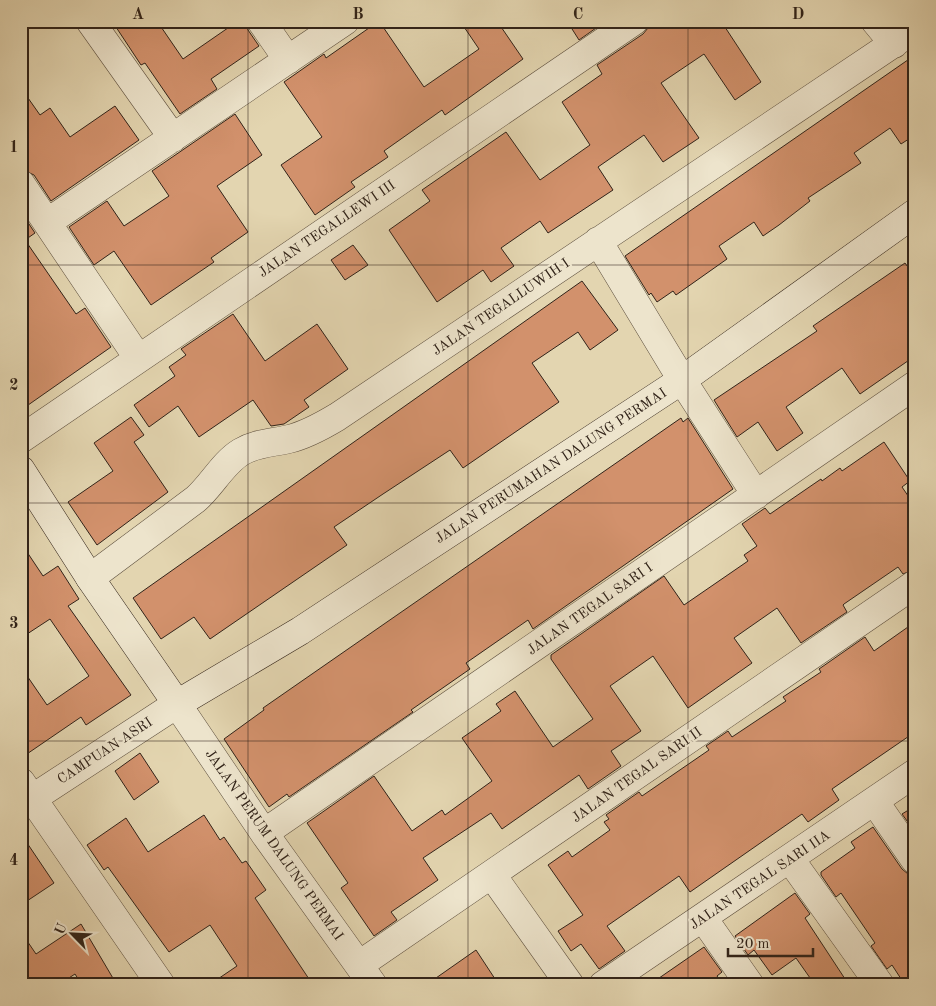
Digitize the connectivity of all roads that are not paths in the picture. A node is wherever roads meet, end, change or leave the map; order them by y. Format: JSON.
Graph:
{"nodes":[{"id":1,"x":90,"y":21,"type":"edge"},
{"id":2,"x":262,"y":21,"type":"edge"},
{"id":3,"x":344,"y":21,"type":"edge"},
{"id":4,"x":634,"y":21,"type":"edge"},
{"id":5,"x":875,"y":21,"type":"edge"},
{"id":6,"x":904,"y":37,"type":"edge"},
{"id":7,"x":288,"y":60,"type":"junction"},
{"id":8,"x":172,"y":138,"type":"junction"},
{"id":9,"x":21,"y":184,"type":"edge"},
{"id":10,"x":915,"y":213,"type":"edge"},
{"id":11,"x":48,"y":222,"type":"junction"},
{"id":12,"x":598,"y":241,"type":"junction"},
{"id":13,"x":138,"y":358,"type":"junction"},
{"id":14,"x":682,"y":380,"type":"junction"},
{"id":15,"x":915,"y":385,"type":"edge"},
{"id":16,"x":21,"y":439,"type":"edge"},
{"id":17,"x":21,"y":470,"type":"edge"},
{"id":18,"x":756,"y":495,"type":"junction"},
{"id":19,"x":90,"y":578,"type":"junction"},
{"id":20,"x":915,"y":584,"type":"edge"},
{"id":21,"x":177,"y":704,"type":"junction"},
{"id":22,"x":915,"y":773,"type":"edge"},
{"id":23,"x":27,"y":790,"type":"edge"},
{"id":24,"x":875,"y":802,"type":"junction"},
{"id":25,"x":264,"y":833,"type":"junction"},
{"id":26,"x":790,"y":859,"type":"junction"},
{"id":27,"x":915,"y":860,"type":"edge"},
{"id":28,"x":492,"y":875,"type":"junction"},
{"id":29,"x":703,"y":918,"type":"junction"},
{"id":30,"x":366,"y":975,"type":"edge"},
{"id":31,"x":162,"y":985,"type":"edge"},
{"id":32,"x":570,"y":985,"type":"edge"},
{"id":33,"x":603,"y":985,"type":"edge"},
{"id":34,"x":750,"y":985,"type":"edge"},
{"id":35,"x":880,"y":985,"type":"edge"}],
"edges":[{"from":1,"to":8,"type":"street"},
{"from":2,"to":7,"type":"street"},
{"from":3,"to":7,"type":"street"},
{"from":4,"to":13,"type":"street","name":"JALAN TEGALLEWI III"},
{"from":5,"to":6,"type":"street"},
{"from":6,"to":12,"type":"street","name":"JALAN TEGALLUWIH I"},
{"from":7,"to":8,"type":"street"},
{"from":8,"to":11,"type":"street"},
{"from":9,"to":11,"type":"street"},
{"from":10,"to":14,"type":"street","name":"JALAN PERUMAHAN DALUNG PERMAI"},
{"from":11,"to":13,"type":"street"},
{"from":12,"to":14,"type":"street"},
{"from":12,"to":19,"type":"street","name":"JALAN TEGALLUWIH I"},
{"from":13,"to":16,"type":"street","name":"JALAN TEGALLEWI III"},
{"from":14,"to":18,"type":"street"},
{"from":14,"to":21,"type":"street","name":"JALAN PERUMAHAN DALUNG PERMAI"},
{"from":15,"to":18,"type":"street","name":"JALAN TEGAL SARI I"},
{"from":17,"to":19,"type":"street","name":"JALAN PERUM DALUNG PERMAI"},
{"from":18,"to":25,"type":"street","name":"JALAN TEGAL SARI I"},
{"from":19,"to":21,"type":"street","name":"JALAN PERUM DALUNG PERMAI"},
{"from":20,"to":28,"type":"street","name":"JALAN TEGAL SARI II"},
{"from":21,"to":23,"type":"street","name":"CAMPUAN ASRI"},
{"from":21,"to":25,"type":"street","name":"JALAN PERUM DALUNG PERMAI"},
{"from":22,"to":24,"type":"street","name":"JALAN TEGAL SARI IIA"},
{"from":23,"to":31,"type":"street"},
{"from":24,"to":26,"type":"street","name":"JALAN TEGAL SARI IIA"},
{"from":24,"to":27,"type":"street"},
{"from":25,"to":30,"type":"street","name":"JALAN PERUM DALUNG PERMAI"},
{"from":26,"to":29,"type":"street","name":"JALAN TEGAL SARI IIA"},
{"from":26,"to":35,"type":"street"},
{"from":28,"to":30,"type":"street","name":"JALAN TEGAL SARI II"},
{"from":28,"to":32,"type":"street"},
{"from":29,"to":33,"type":"street","name":"JALAN TEGAL SARI IIA"},
{"from":29,"to":34,"type":"street"}]}
